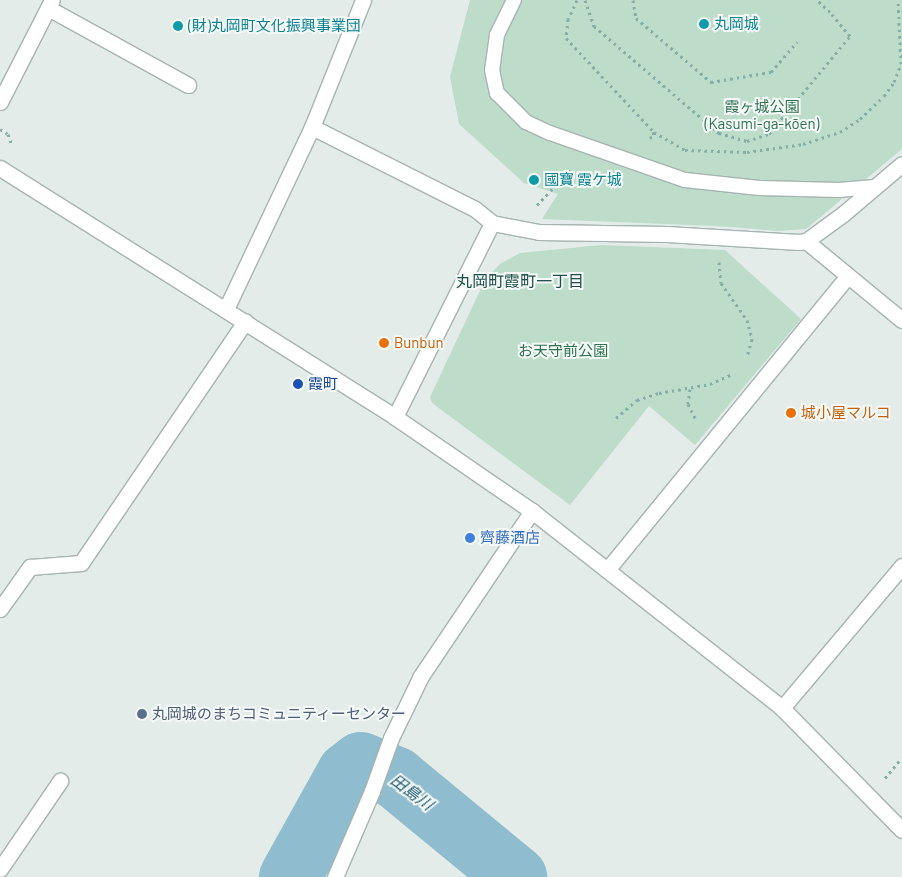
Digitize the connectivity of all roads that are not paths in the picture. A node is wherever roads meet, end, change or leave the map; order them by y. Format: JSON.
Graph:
{"nodes":[{"id":1,"x":363,"y":0,"type":"edge"},
{"id":2,"x":514,"y":0,"type":"edge"},
{"id":3,"x":50,"y":4,"type":"edge"},
{"id":4,"x":188,"y":85,"type":"dead end"},
{"id":5,"x":0,"y":102,"type":"edge"},
{"id":6,"x":312,"y":127,"type":"junction"},
{"id":7,"x":902,"y":164,"type":"edge"},
{"id":8,"x":0,"y":168,"type":"edge"},
{"id":9,"x":875,"y":187,"type":"junction"},
{"id":10,"x":492,"y":223,"type":"junction"},
{"id":11,"x":806,"y":241,"type":"junction"},
{"id":12,"x":848,"y":276,"type":"junction"},
{"id":13,"x":226,"y":309,"type":"junction"},
{"id":14,"x":902,"y":320,"type":"edge"},
{"id":15,"x":245,"y":322,"type":"junction"},
{"id":16,"x":395,"y":417,"type":"junction"},
{"id":17,"x":532,"y":511,"type":"junction"},
{"id":18,"x":902,"y":566,"type":"edge"},
{"id":19,"x":607,"y":570,"type":"junction"},
{"id":20,"x":0,"y":609,"type":"edge"},
{"id":21,"x":782,"y":708,"type":"junction"},
{"id":22,"x":60,"y":782,"type":"dead end"},
{"id":23,"x":902,"y":830,"type":"edge"},
{"id":24,"x":0,"y":869,"type":"edge"},
{"id":25,"x":334,"y":877,"type":"edge"}],
"edges":[{"from":1,"to":6,"type":"street"},
{"from":2,"to":9,"type":"lane"},
{"from":3,"to":4,"type":"street"},
{"from":3,"to":5,"type":"street"},
{"from":6,"to":10,"type":"street"},
{"from":6,"to":13,"type":"street"},
{"from":7,"to":9,"type":"street"},
{"from":8,"to":13,"type":"street"},
{"from":9,"to":11,"type":"street"},
{"from":10,"to":11,"type":"street"},
{"from":10,"to":16,"type":"street"},
{"from":11,"to":12,"type":"street"},
{"from":12,"to":14,"type":"street"},
{"from":12,"to":19,"type":"street"},
{"from":13,"to":15,"type":"street"},
{"from":15,"to":16,"type":"street"},
{"from":15,"to":20,"type":"street"},
{"from":16,"to":17,"type":"street"},
{"from":17,"to":19,"type":"street"},
{"from":17,"to":25,"type":"street"},
{"from":18,"to":21,"type":"street"},
{"from":19,"to":21,"type":"street"},
{"from":21,"to":23,"type":"street"},
{"from":22,"to":24,"type":"street"}]}
